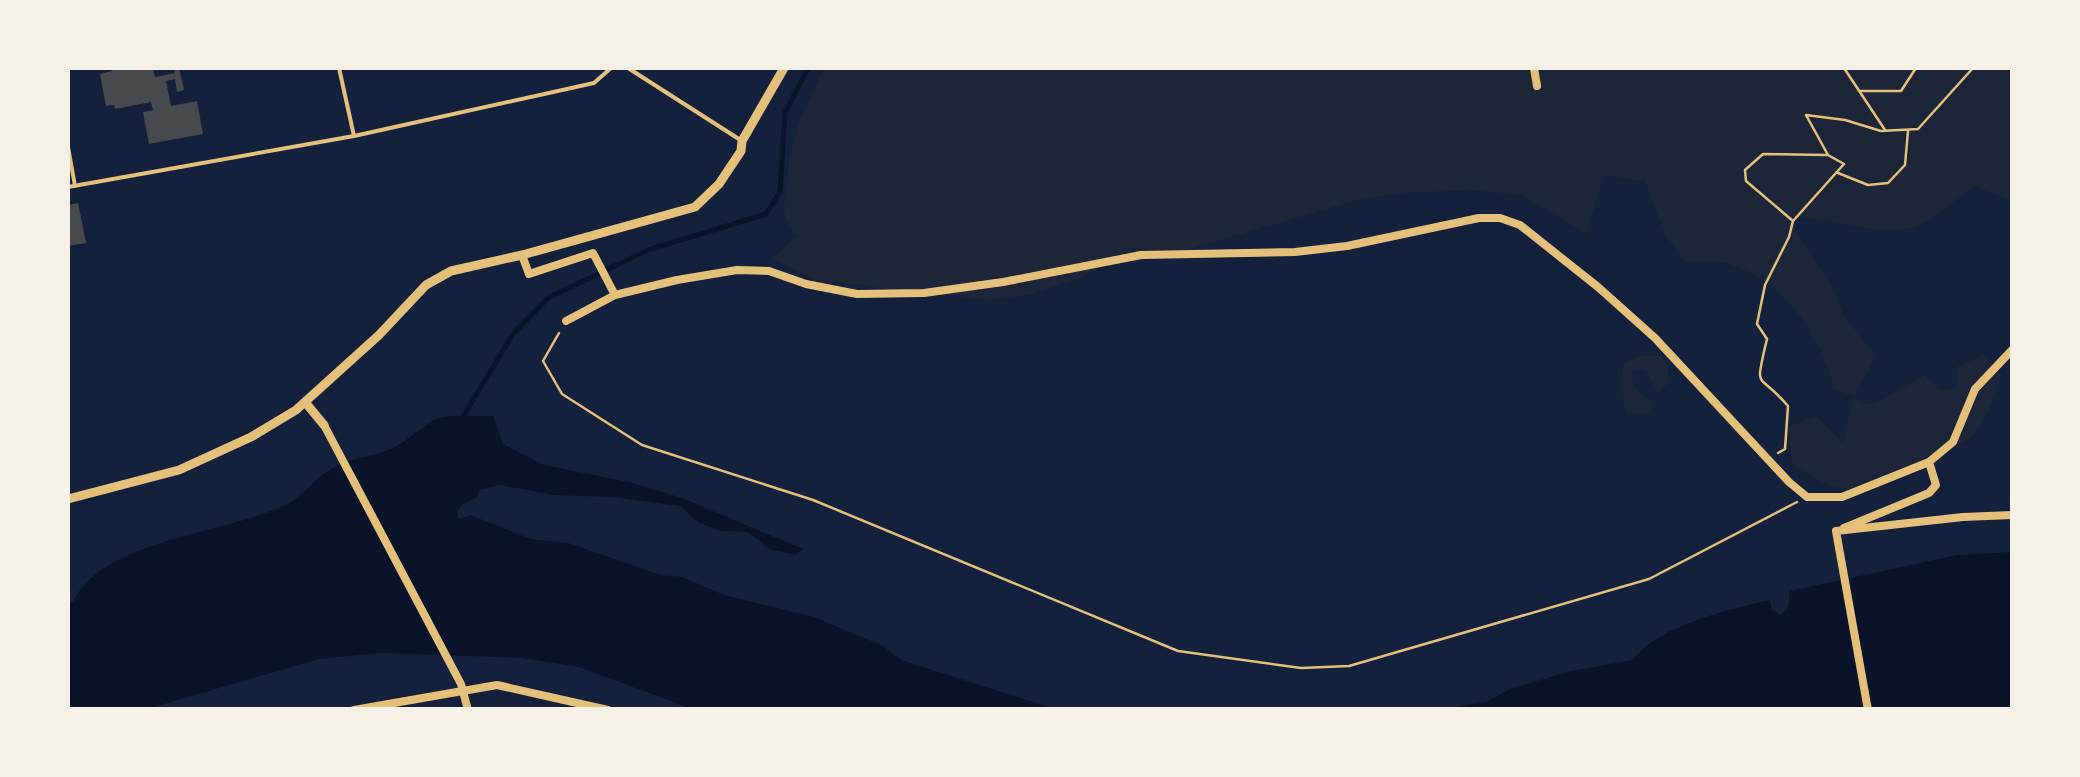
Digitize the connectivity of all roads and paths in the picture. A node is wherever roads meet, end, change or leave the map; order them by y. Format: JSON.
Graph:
{"nodes":[{"id":1,"x":339,"y":68,"type":"edge"},
{"id":2,"x":611,"y":68,"type":"edge"},
{"id":3,"x":628,"y":68,"type":"edge"},
{"id":4,"x":784,"y":68,"type":"edge"},
{"id":5,"x":1534,"y":68,"type":"edge"},
{"id":6,"x":1844,"y":68,"type":"edge"},
{"id":7,"x":1916,"y":68,"type":"edge"},
{"id":8,"x":1973,"y":68,"type":"edge"},
{"id":9,"x":1537,"y":86,"type":"dead end"},
{"id":10,"x":1858,"y":91,"type":"junction"},
{"id":11,"x":1908,"y":130,"type":"junction"},
{"id":12,"x":1886,"y":131,"type":"junction"},
{"id":13,"x":354,"y":136,"type":"junction"},
{"id":14,"x":742,"y":141,"type":"junction"},
{"id":15,"x":68,"y":147,"type":"edge"},
{"id":16,"x":1828,"y":155,"type":"junction"},
{"id":17,"x":1836,"y":173,"type":"junction"},
{"id":18,"x":75,"y":186,"type":"junction"},
{"id":19,"x":68,"y":187,"type":"edge"},
{"id":20,"x":1793,"y":221,"type":"junction"},
{"id":21,"x":522,"y":255,"type":"junction"},
{"id":22,"x":615,"y":295,"type":"junction"},
{"id":23,"x":566,"y":321,"type":"joint"},
{"id":24,"x":2012,"y":350,"type":"edge"},
{"id":25,"x":305,"y":402,"type":"junction"},
{"id":26,"x":324,"y":425,"type":"joint"},
{"id":27,"x":1768,"y":459,"type":"junction"},
{"id":28,"x":1929,"y":462,"type":"junction"},
{"id":29,"x":1808,"y":497,"type":"junction"},
{"id":30,"x":68,"y":499,"type":"edge"},
{"id":31,"x":2012,"y":515,"type":"edge"},
{"id":32,"x":1836,"y":535,"type":"junction"},
{"id":33,"x":462,"y":688,"type":"junction"},
{"id":34,"x":354,"y":710,"type":"edge"},
{"id":35,"x":468,"y":710,"type":"edge"},
{"id":36,"x":608,"y":710,"type":"edge"},
{"id":37,"x":1868,"y":710,"type":"edge"}],
"edges":[{"from":1,"to":13,"type":"lane"},
{"from":2,"to":13,"type":"lane"},
{"from":3,"to":14,"type":"lane"},
{"from":4,"to":14,"type":"street"},
{"from":5,"to":9,"type":"street"},
{"from":6,"to":10,"type":"path"},
{"from":7,"to":10,"type":"path"},
{"from":8,"to":11,"type":"path"},
{"from":10,"to":12,"type":"path"},
{"from":11,"to":12,"type":"path"},
{"from":11,"to":17,"type":"path"},
{"from":12,"to":16,"type":"path"},
{"from":13,"to":18,"type":"lane"},
{"from":14,"to":21,"type":"street"},
{"from":15,"to":18,"type":"lane"},
{"from":16,"to":17,"type":"path"},
{"from":16,"to":20,"type":"path"},
{"from":17,"to":20,"type":"path"},
{"from":18,"to":19,"type":"lane"},
{"from":20,"to":27,"type":"path"},
{"from":21,"to":22,"type":"street"},
{"from":21,"to":25,"type":"street"},
{"from":22,"to":23,"type":"street"},
{"from":22,"to":27,"type":"street"},
{"from":23,"to":29,"type":"path"},
{"from":24,"to":28,"type":"street"},
{"from":25,"to":26,"type":"street"},
{"from":25,"to":30,"type":"street"},
{"from":26,"to":33,"type":"street"},
{"from":27,"to":29,"type":"street"},
{"from":28,"to":29,"type":"street"},
{"from":28,"to":32,"type":"street"},
{"from":31,"to":32,"type":"street"},
{"from":32,"to":37,"type":"street"},
{"from":33,"to":34,"type":"street"},
{"from":33,"to":35,"type":"street"},
{"from":33,"to":36,"type":"street"}]}
